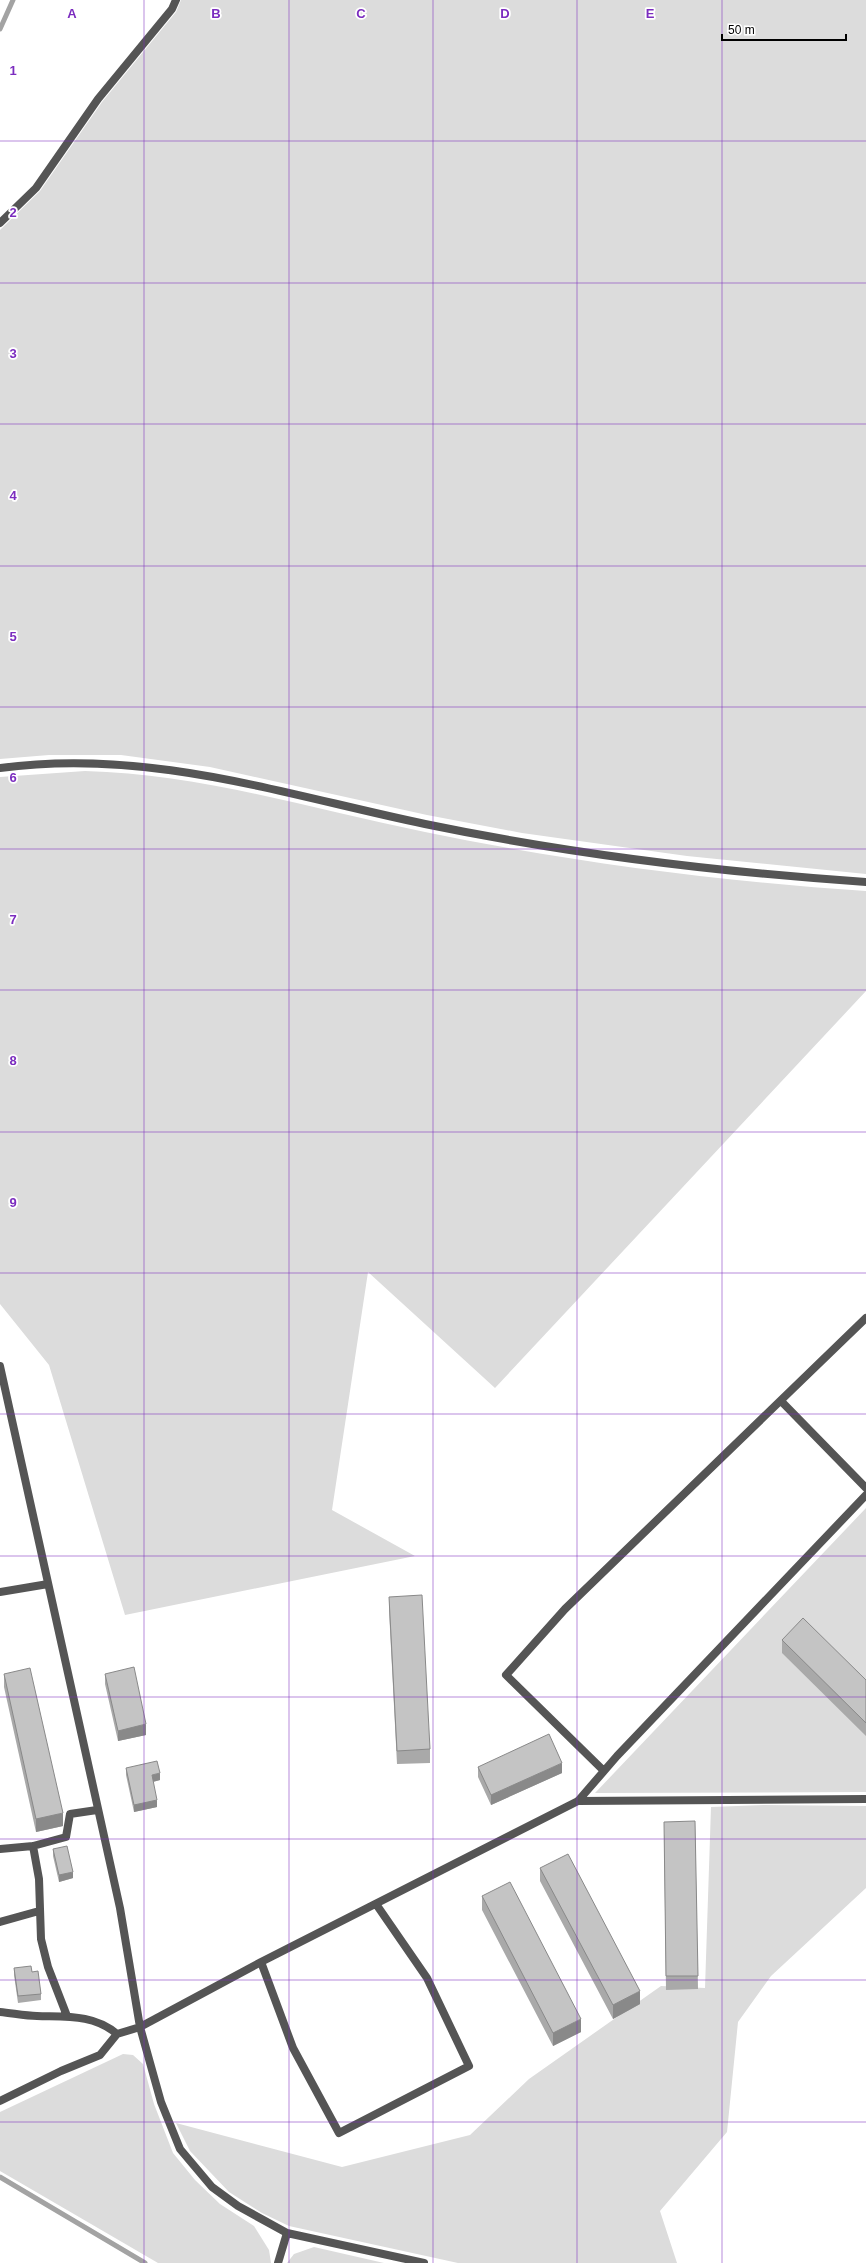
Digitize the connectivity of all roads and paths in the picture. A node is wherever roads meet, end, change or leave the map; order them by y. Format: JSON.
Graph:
{"nodes":[{"id":1,"x":176,"y":0,"type":"edge"},
{"id":2,"x":0,"y":224,"type":"edge"},
{"id":3,"x":0,"y":768,"type":"edge"},
{"id":4,"x":866,"y":882,"type":"edge"},
{"id":5,"x":866,"y":1318,"type":"edge"},
{"id":6,"x":0,"y":1366,"type":"edge"},
{"id":7,"x":781,"y":1401,"type":"junction"},
{"id":8,"x":866,"y":1488,"type":"edge"},
{"id":9,"x":866,"y":1495,"type":"edge"},
{"id":10,"x":48,"y":1584,"type":"junction"},
{"id":11,"x":0,"y":1592,"type":"edge"},
{"id":12,"x":604,"y":1771,"type":"junction"},
{"id":13,"x":866,"y":1799,"type":"edge"},
{"id":14,"x":578,"y":1801,"type":"junction"},
{"id":15,"x":97,"y":1810,"type":"junction"},
{"id":16,"x":33,"y":1846,"type":"junction"},
{"id":17,"x":0,"y":1850,"type":"edge"},
{"id":18,"x":376,"y":1904,"type":"junction"},
{"id":19,"x":39,"y":1911,"type":"junction"},
{"id":20,"x":0,"y":1922,"type":"edge"},
{"id":21,"x":261,"y":1962,"type":"junction"},
{"id":22,"x":0,"y":2012,"type":"edge"},
{"id":23,"x":67,"y":2016,"type":"junction"},
{"id":24,"x":140,"y":2027,"type":"junction"},
{"id":25,"x":117,"y":2034,"type":"junction"},
{"id":26,"x":0,"y":2101,"type":"edge"},
{"id":27,"x":287,"y":2233,"type":"junction"},
{"id":28,"x":278,"y":2263,"type":"edge"},
{"id":29,"x":424,"y":2263,"type":"edge"}],
"edges":[{"from":1,"to":2,"type":"lane"},
{"from":3,"to":4,"type":"lane"},
{"from":5,"to":7,"type":"lane"},
{"from":6,"to":10,"type":"lane"},
{"from":7,"to":8,"type":"lane"},
{"from":7,"to":12,"type":"lane"},
{"from":9,"to":12,"type":"lane"},
{"from":10,"to":11,"type":"lane"},
{"from":10,"to":15,"type":"lane"},
{"from":12,"to":14,"type":"lane"},
{"from":13,"to":14,"type":"lane"},
{"from":14,"to":18,"type":"lane"},
{"from":15,"to":16,"type":"lane"},
{"from":15,"to":24,"type":"lane"},
{"from":16,"to":17,"type":"lane"},
{"from":16,"to":19,"type":"lane"},
{"from":18,"to":21,"type":"lane"},
{"from":18,"to":21,"type":"lane"},
{"from":19,"to":20,"type":"lane"},
{"from":19,"to":23,"type":"lane"},
{"from":21,"to":24,"type":"lane"},
{"from":22,"to":23,"type":"lane"},
{"from":23,"to":25,"type":"lane"},
{"from":24,"to":25,"type":"lane"},
{"from":24,"to":27,"type":"lane"},
{"from":25,"to":26,"type":"lane"},
{"from":27,"to":28,"type":"lane"},
{"from":27,"to":29,"type":"lane"}]}
